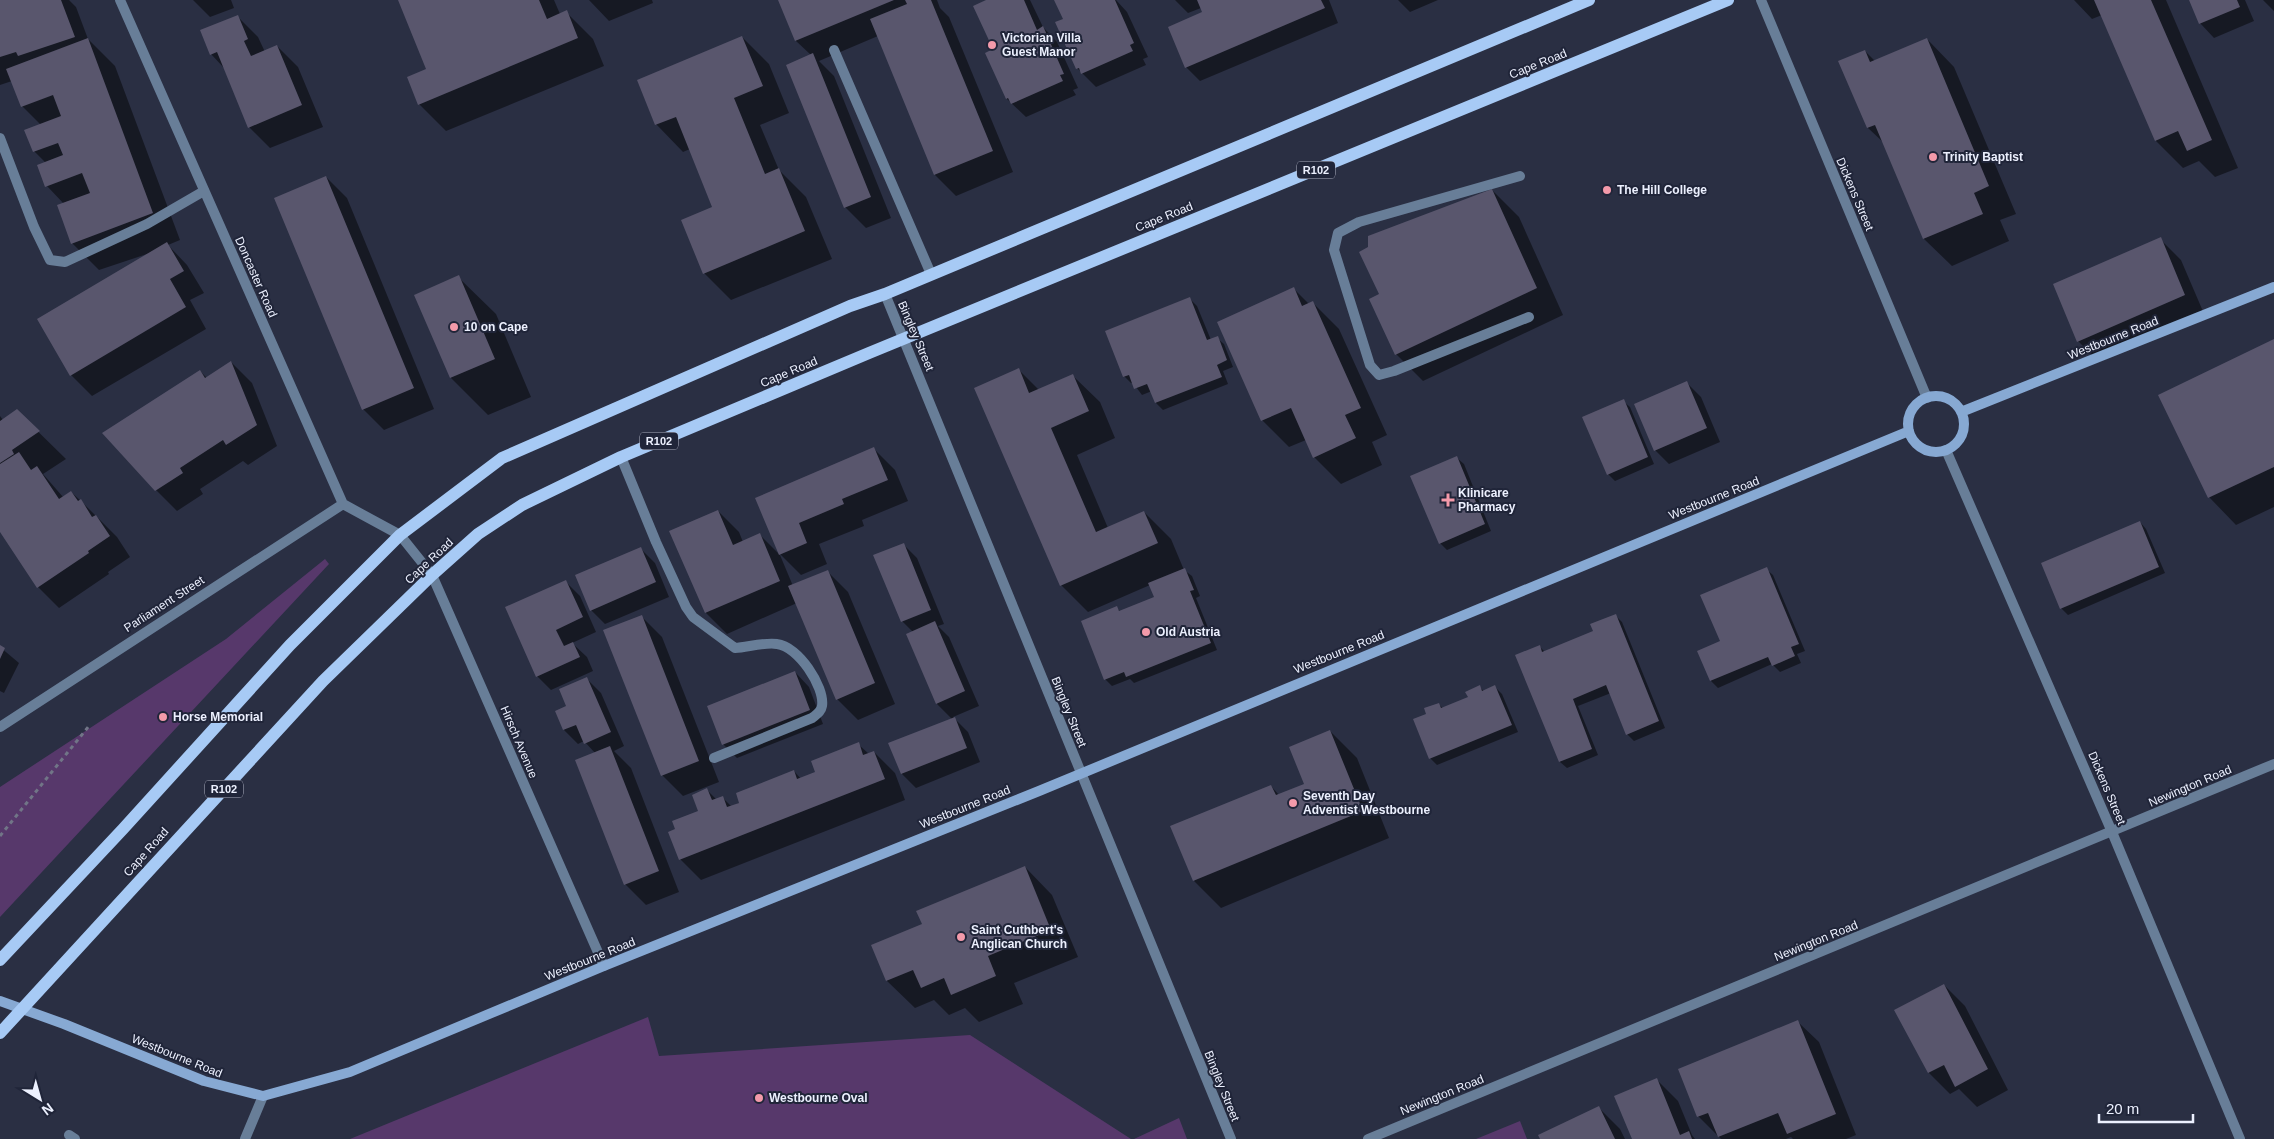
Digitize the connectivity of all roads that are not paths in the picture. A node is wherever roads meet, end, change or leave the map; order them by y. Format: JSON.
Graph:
{"nodes":[{"id":1,"x":120,"y":0,"type":"edge"},
{"id":2,"x":1588,"y":0,"type":"edge"},
{"id":3,"x":1728,"y":0,"type":"edge"},
{"id":4,"x":1761,"y":0,"type":"edge"},
{"id":5,"x":834,"y":50,"type":"dead end"},
{"id":6,"x":0,"y":138,"type":"edge"},
{"id":7,"x":1520,"y":176,"type":"dead end"},
{"id":8,"x":204,"y":190,"type":"junction"},
{"id":9,"x":931,"y":274,"type":"junction"},
{"id":10,"x":2274,"y":287,"type":"edge"},
{"id":11,"x":885,"y":294,"type":"junction"},
{"id":12,"x":1529,"y":317,"type":"dead end"},
{"id":13,"x":903,"y":339,"type":"junction"},
{"id":14,"x":1927,"y":398,"type":"junction"},
{"id":15,"x":1961,"y":412,"type":"junction"},
{"id":16,"x":1909,"y":431,"type":"junction"},
{"id":17,"x":1946,"y":450,"type":"junction"},
{"id":18,"x":621,"y":457,"type":"junction"},
{"id":19,"x":343,"y":504,"type":"junction"},
{"id":20,"x":400,"y":535,"type":"junction"},
{"id":21,"x":432,"y":575,"type":"junction"},
{"id":22,"x":0,"y":726,"type":"edge"},
{"id":23,"x":714,"y":758,"type":"dead end"},
{"id":24,"x":2274,"y":764,"type":"edge"},
{"id":25,"x":1080,"y":773,"type":"junction"},
{"id":26,"x":2112,"y":832,"type":"junction"},
{"id":27,"x":0,"y":960,"type":"edge"},
{"id":28,"x":604,"y":966,"type":"junction"},
{"id":29,"x":0,"y":1001,"type":"edge"},
{"id":30,"x":22,"y":1009,"type":"junction"},
{"id":31,"x":0,"y":1033,"type":"edge"},
{"id":32,"x":263,"y":1096,"type":"junction"},
{"id":33,"x":245,"y":1139,"type":"edge"},
{"id":34,"x":1230,"y":1139,"type":"edge"},
{"id":35,"x":1368,"y":1139,"type":"edge"},
{"id":36,"x":2240,"y":1139,"type":"edge"}],
"edges":[{"from":1,"to":8,"type":"street","name":"Doncaster Road"},
{"from":2,"to":9,"type":"main road"},
{"from":3,"to":13,"type":"main road","name":"Cape Road","number":"R102"},
{"from":4,"to":14,"type":"street","name":"Dickens Street"},
{"from":5,"to":9,"type":"street"},
{"from":6,"to":8,"type":"street"},
{"from":7,"to":12,"type":"street"},
{"from":8,"to":19,"type":"street","name":"Doncaster Road"},
{"from":9,"to":11,"type":"main road"},
{"from":10,"to":15,"type":"street","name":"Westbourne Road"},
{"from":11,"to":13,"type":"street","name":"Bingley Street"},
{"from":11,"to":20,"type":"main road"},
{"from":13,"to":18,"type":"main road","name":"Cape Road","number":"R102"},
{"from":13,"to":25,"type":"street","name":"Bingley Street"},
{"from":14,"to":15,"type":"street"},
{"from":14,"to":16,"type":"street"},
{"from":15,"to":17,"type":"street"},
{"from":16,"to":17,"type":"street"},
{"from":16,"to":25,"type":"street","name":"Westbourne Road"},
{"from":17,"to":26,"type":"street","name":"Dickens Street"},
{"from":18,"to":21,"type":"main road","name":"Cape Road","number":"R102"},
{"from":18,"to":23,"type":"street"},
{"from":19,"to":20,"type":"street"},
{"from":19,"to":22,"type":"street","name":"Parliament Street"},
{"from":20,"to":21,"type":"street","name":"Hirsch Avenue"},
{"from":20,"to":27,"type":"main road"},
{"from":21,"to":28,"type":"street","name":"Hirsch Avenue"},
{"from":21,"to":30,"type":"main road","name":"Cape Road","number":"R102"},
{"from":24,"to":26,"type":"street","name":"Newington Road"},
{"from":25,"to":28,"type":"street","name":"Westbourne Road"},
{"from":25,"to":34,"type":"street","name":"Bingley Street"},
{"from":26,"to":35,"type":"street","name":"Newington Road"},
{"from":26,"to":36,"type":"street","name":"Dickens Street"},
{"from":28,"to":32,"type":"street","name":"Westbourne Road"},
{"from":29,"to":30,"type":"street","name":"Westbourne Road"},
{"from":30,"to":31,"type":"main road","number":"R102"},
{"from":30,"to":32,"type":"street","name":"Westbourne Road"},
{"from":32,"to":33,"type":"street"}]}
